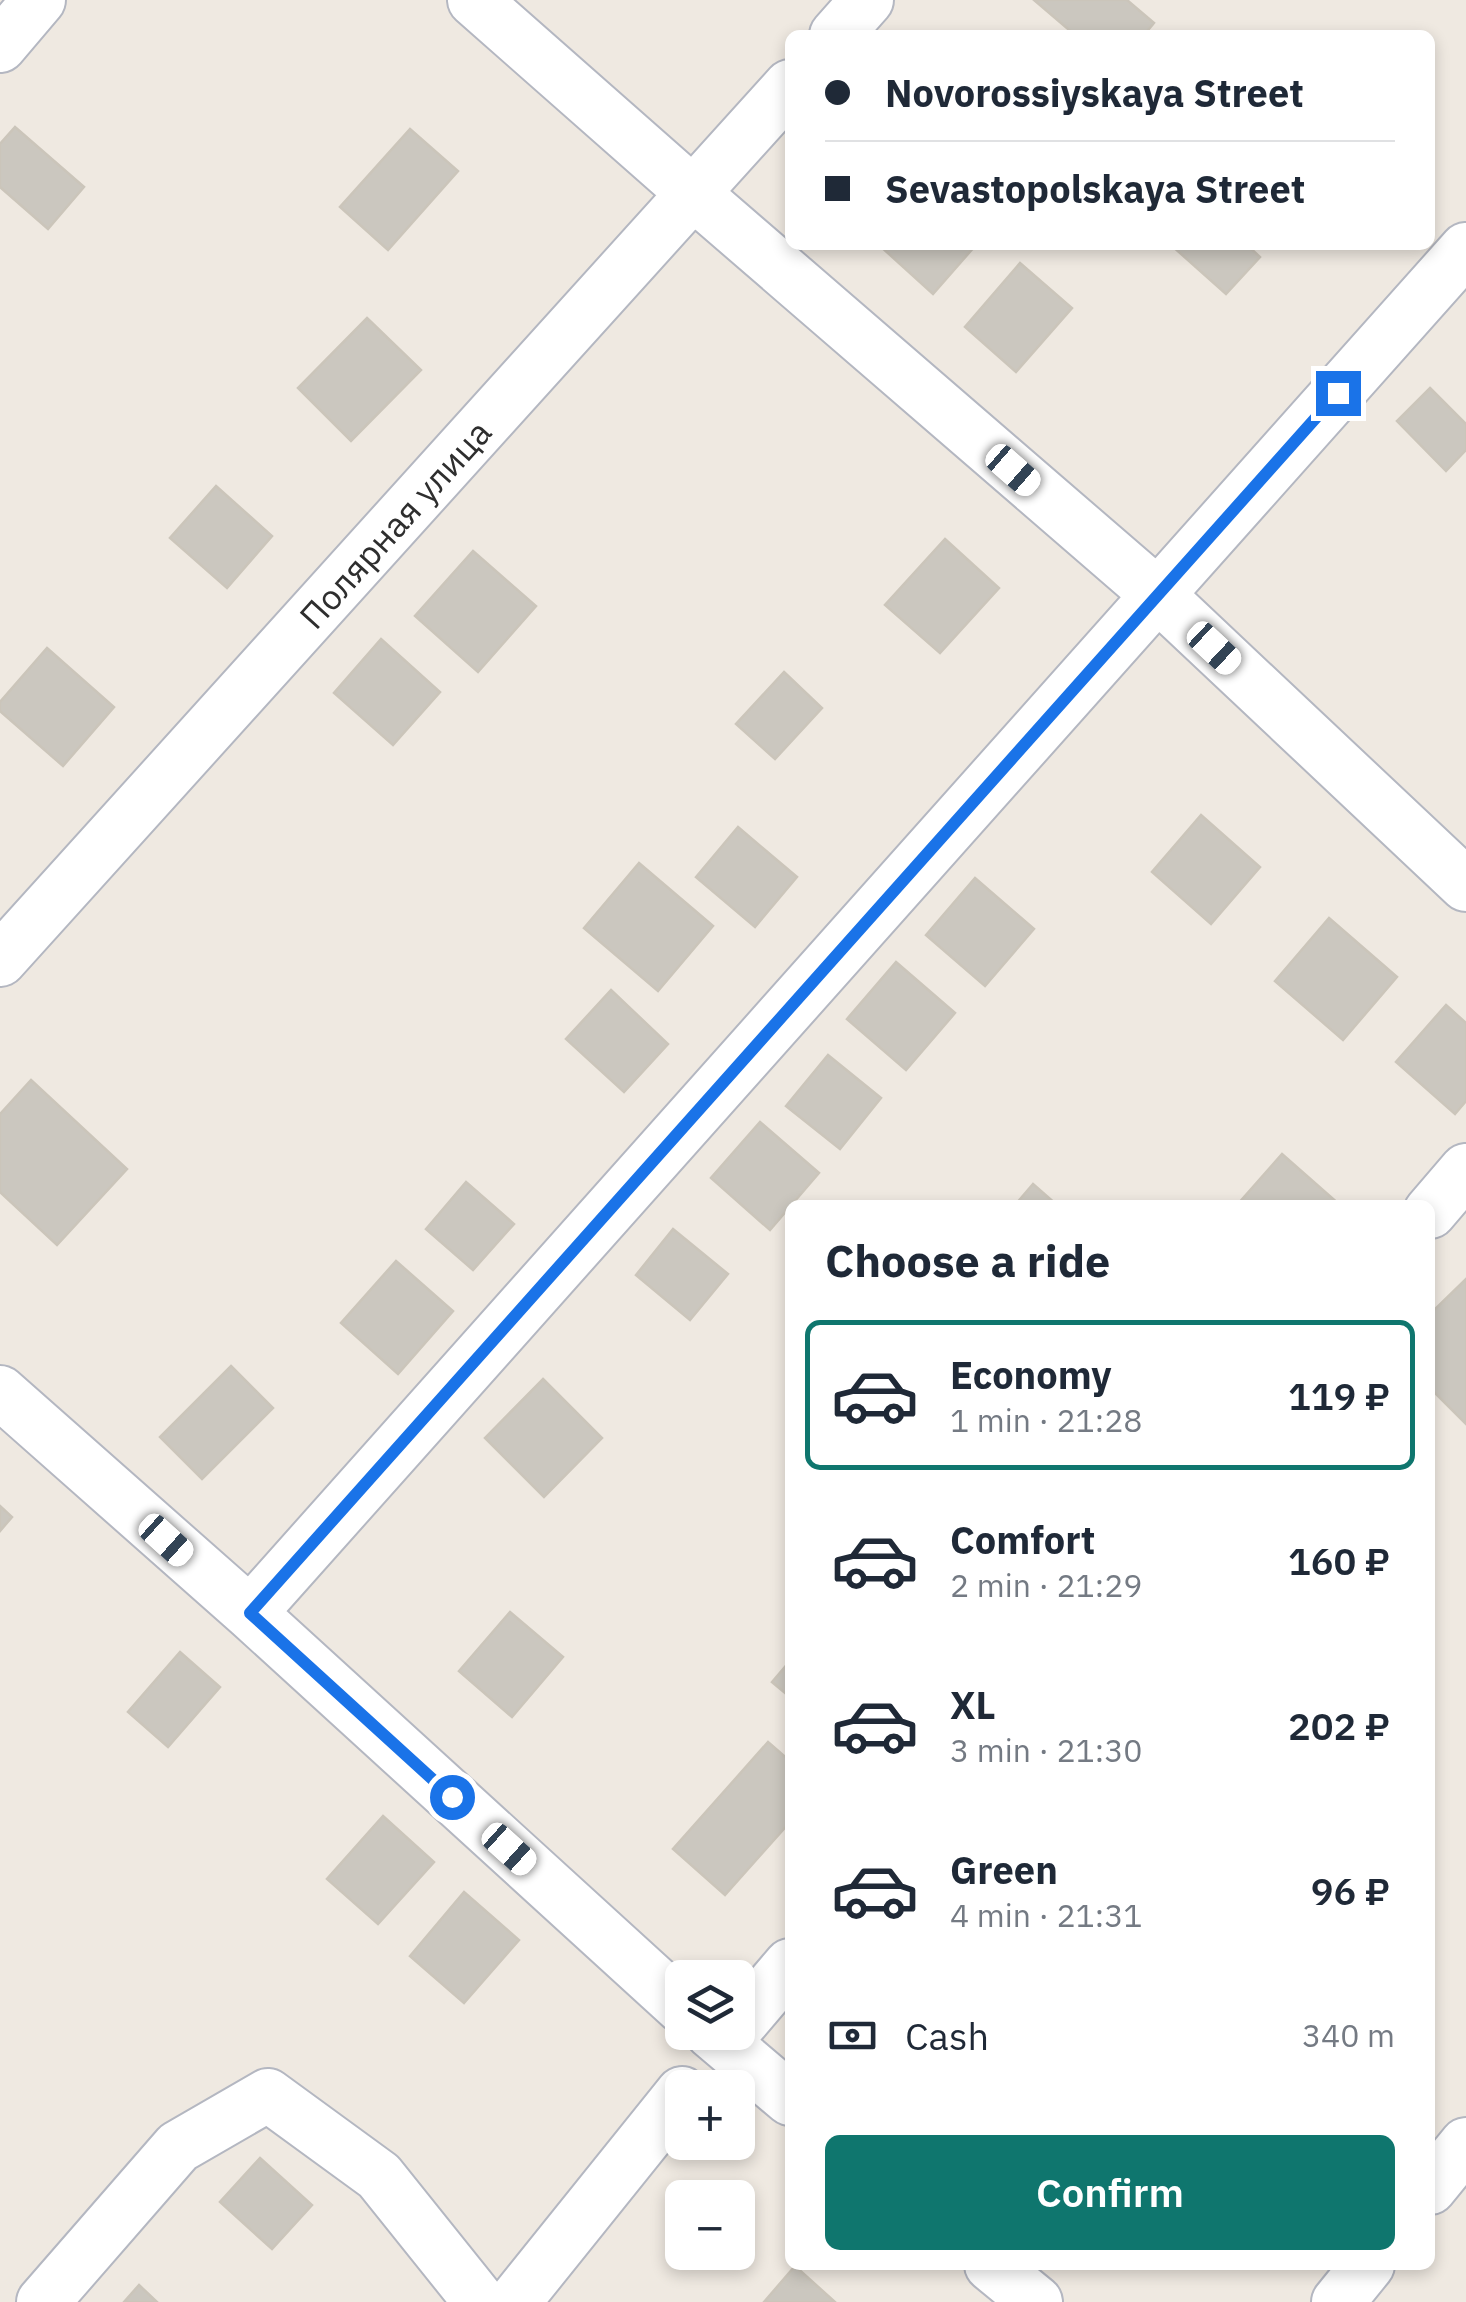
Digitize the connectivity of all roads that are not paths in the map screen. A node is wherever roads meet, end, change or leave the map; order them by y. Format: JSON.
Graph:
{"nodes":[{"id":1,"x":39,"y":0,"type":"edge"},
{"id":2,"x":474,"y":0,"type":"edge"},
{"id":3,"x":867,"y":0,"type":"edge"},
{"id":4,"x":840,"y":30,"type":"edge"},
{"id":5,"x":0,"y":46,"type":"edge"},
{"id":6,"x":785,"y":92,"type":"edge"},
{"id":7,"x":694,"y":194,"type":"junction"},
{"id":8,"x":1466,"y":249,"type":"edge"},
{"id":9,"x":1158,"y":595,"type":"junction"},
{"id":10,"x":1466,"y":885,"type":"edge"},
{"id":11,"x":0,"y":960,"type":"edge"},
{"id":12,"x":1466,"y":1170,"type":"edge"},
{"id":13,"x":1435,"y":1206,"type":"edge"},
{"id":14,"x":0,"y":1392,"type":"edge"},
{"id":15,"x":250,"y":1613,"type":"junction"},
{"id":16,"x":785,"y":1969,"type":"edge"},
{"id":17,"x":665,"y":1991,"type":"edge"},
{"id":18,"x":755,"y":2002,"type":"edge"},
{"id":19,"x":742,"y":2050,"type":"edge"},
{"id":20,"x":785,"y":2094,"type":"edge"},
{"id":21,"x":665,"y":2115,"type":"edge"},
{"id":22,"x":1466,"y":2144,"type":"edge"},
{"id":23,"x":1435,"y":2182,"type":"edge"},
{"id":24,"x":997,"y":2270,"type":"edge"},
{"id":25,"x":1364,"y":2270,"type":"edge"},
{"id":26,"x":43,"y":2302,"type":"edge"},
{"id":27,"x":480,"y":2302,"type":"edge"},
{"id":28,"x":514,"y":2302,"type":"edge"},
{"id":29,"x":1036,"y":2302,"type":"edge"},
{"id":30,"x":1338,"y":2302,"type":"edge"}],
"edges":[{"from":1,"to":5,"type":"street"},
{"from":2,"to":7,"type":"street"},
{"from":3,"to":4,"type":"street"},
{"from":6,"to":7,"type":"street","name":"Полярная улица"},
{"from":7,"to":9,"type":"street"},
{"from":7,"to":11,"type":"street","name":"Полярная улица"},
{"from":8,"to":9,"type":"street"},
{"from":9,"to":10,"type":"street"},
{"from":9,"to":15,"type":"street"},
{"from":12,"to":13,"type":"street"},
{"from":14,"to":15,"type":"street"},
{"from":15,"to":17,"type":"street"},
{"from":16,"to":18,"type":"street"},
{"from":19,"to":20,"type":"street"},
{"from":21,"to":28,"type":"street"},
{"from":22,"to":23,"type":"street"},
{"from":24,"to":29,"type":"street"},
{"from":25,"to":30,"type":"street"},
{"from":26,"to":27,"type":"street"}]}
